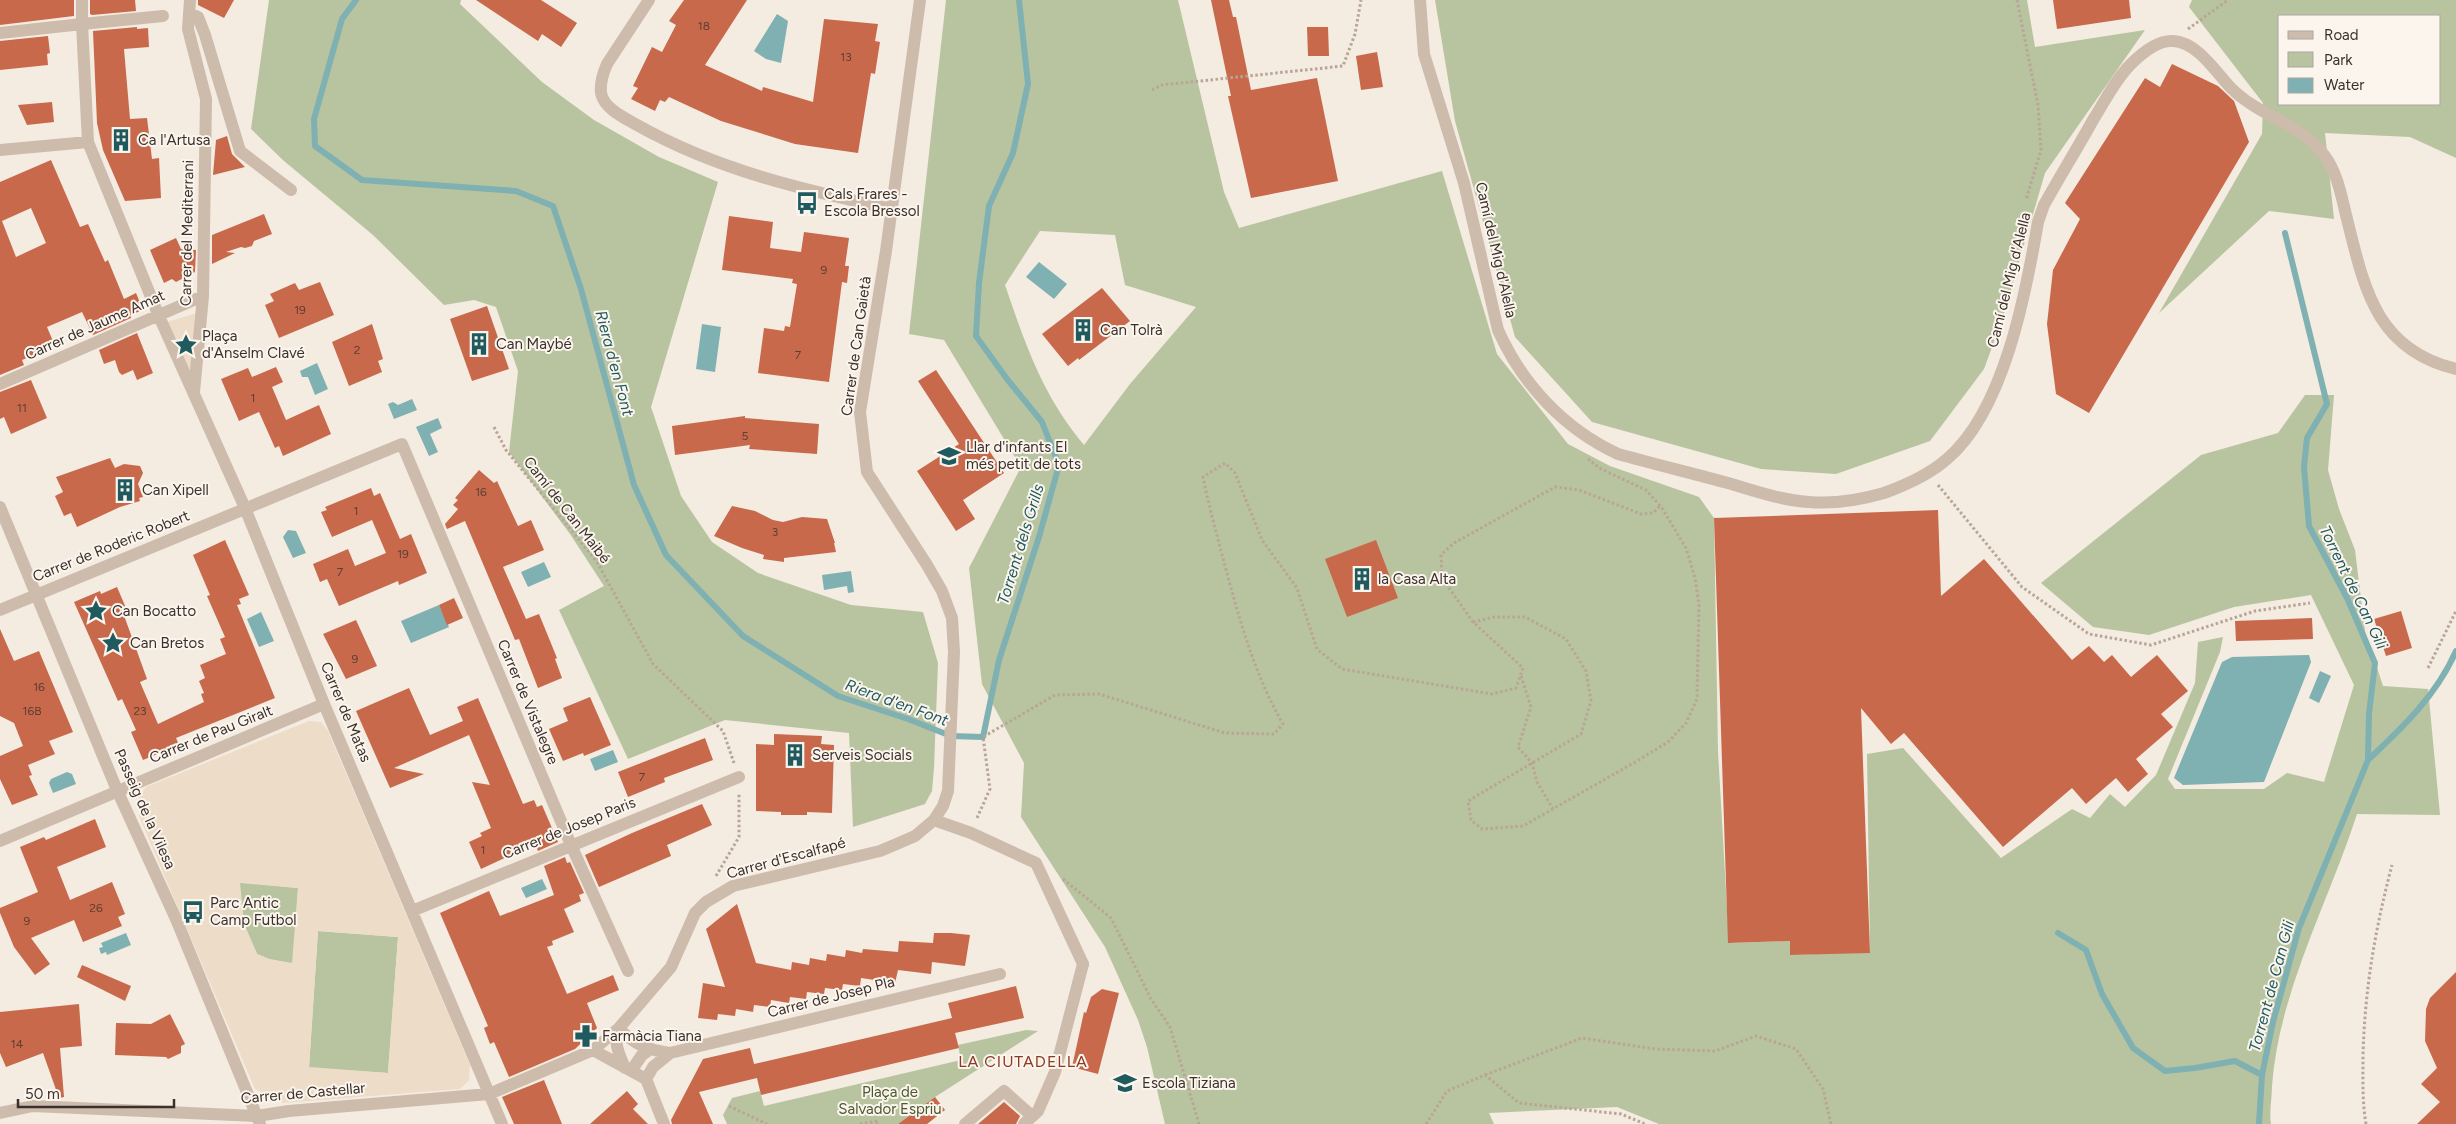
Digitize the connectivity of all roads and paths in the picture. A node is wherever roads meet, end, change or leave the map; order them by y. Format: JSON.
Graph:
{"nodes":[{"id":1,"x":82,"y":0,"type":"edge"},
{"id":2,"x":190,"y":0,"type":"edge"},
{"id":3,"x":649,"y":0,"type":"edge"},
{"id":4,"x":920,"y":0,"type":"edge"},
{"id":5,"x":1361,"y":0,"type":"edge"},
{"id":6,"x":1420,"y":0,"type":"edge"},
{"id":7,"x":2017,"y":0,"type":"edge"},
{"id":8,"x":2228,"y":0,"type":"edge"},
{"id":9,"x":189,"y":13,"type":"junction"},
{"id":10,"x":162,"y":16,"type":"dead end"},
{"id":11,"x":82,"y":24,"type":"junction"},
{"id":12,"x":0,"y":33,"type":"edge"},
{"id":13,"x":2172,"y":40,"type":"junction"},
{"id":14,"x":1152,"y":90,"type":"dead end"},
{"id":15,"x":88,"y":142,"type":"junction"},
{"id":16,"x":0,"y":150,"type":"edge"},
{"id":17,"x":291,"y":190,"type":"dead end"},
{"id":18,"x":2026,"y":201,"type":"dead end"},
{"id":19,"x":892,"y":209,"type":"junction"},
{"id":20,"x":203,"y":296,"type":"junction"},
{"id":21,"x":158,"y":314,"type":"junction"},
{"id":22,"x":2456,"y":369,"type":"edge"},
{"id":23,"x":0,"y":384,"type":"edge"},
{"id":24,"x":194,"y":395,"type":"junction"},
{"id":25,"x":494,"y":427,"type":"dead end"},
{"id":26,"x":1594,"y":443,"type":"junction"},
{"id":27,"x":402,"y":444,"type":"joint"},
{"id":28,"x":1929,"y":473,"type":"junction"},
{"id":29,"x":1660,"y":506,"type":"junction"},
{"id":30,"x":0,"y":507,"type":"edge"},
{"id":31,"x":245,"y":508,"type":"junction"},
{"id":32,"x":38,"y":594,"type":"junction"},
{"id":33,"x":2310,"y":603,"type":"dead end"},
{"id":34,"x":0,"y":610,"type":"edge"},
{"id":35,"x":2456,"y":611,"type":"edge"},
{"id":36,"x":1473,"y":622,"type":"junction"},
{"id":37,"x":2428,"y":668,"type":"dead end"},
{"id":38,"x":1521,"y":675,"type":"junction"},
{"id":39,"x":324,"y":704,"type":"junction"},
{"id":40,"x":1532,"y":763,"type":"junction"},
{"id":41,"x":739,"y":777,"type":"junction"},
{"id":42,"x":117,"y":790,"type":"junction"},
{"id":43,"x":1553,"y":809,"type":"junction"},
{"id":44,"x":934,"y":820,"type":"junction"},
{"id":45,"x":971,"y":833,"type":"junction"},
{"id":46,"x":0,"y":841,"type":"edge"},
{"id":47,"x":571,"y":845,"type":"junction"},
{"id":48,"x":2392,"y":865,"type":"dead end"},
{"id":49,"x":1062,"y":878,"type":"dead end"},
{"id":50,"x":719,"y":893,"type":"junction"},
{"id":51,"x":412,"y":911,"type":"junction"},
{"id":52,"x":628,"y":970,"type":"dead end"},
{"id":53,"x":1000,"y":974,"type":"dead end"},
{"id":54,"x":619,"y":1028,"type":"junction"},
{"id":55,"x":593,"y":1050,"type":"junction"},
{"id":56,"x":650,"y":1050,"type":"junction"},
{"id":57,"x":670,"y":1053,"type":"junction"},
{"id":58,"x":628,"y":1070,"type":"junction"},
{"id":59,"x":1485,"y":1075,"type":"junction"},
{"id":60,"x":646,"y":1079,"type":"junction"},
{"id":61,"x":489,"y":1094,"type":"junction"},
{"id":62,"x":729,"y":1106,"type":"dead end"},
{"id":63,"x":0,"y":1113,"type":"edge"},
{"id":64,"x":259,"y":1120,"type":"edge"},
{"id":65,"x":1028,"y":1120,"type":"edge"},
{"id":66,"x":502,"y":1124,"type":"edge"},
{"id":67,"x":664,"y":1124,"type":"edge"},
{"id":68,"x":767,"y":1124,"type":"edge"},
{"id":69,"x":860,"y":1124,"type":"edge"},
{"id":70,"x":877,"y":1124,"type":"edge"},
{"id":71,"x":965,"y":1124,"type":"edge"},
{"id":72,"x":1199,"y":1124,"type":"edge"},
{"id":73,"x":1426,"y":1124,"type":"edge"},
{"id":74,"x":1645,"y":1124,"type":"edge"},
{"id":75,"x":1832,"y":1124,"type":"edge"},
{"id":76,"x":2366,"y":1124,"type":"edge"}],
"edges":[{"from":1,"to":11,"type":"street","name":"Carrer de Matas"},
{"from":2,"to":9,"type":"street","name":"Carrer del Mediterrani"},
{"from":3,"to":19,"type":"street"},
{"from":4,"to":19,"type":"street","name":"Carrer de Can Gaietà"},
{"from":5,"to":14,"type":"path"},
{"from":6,"to":26,"type":"street","name":"Camí del Mig d'Alella"},
{"from":7,"to":18,"type":"path"},
{"from":8,"to":13,"type":"path"},
{"from":9,"to":17,"type":"street"},
{"from":9,"to":20,"type":"street","name":"Carrer del Mediterrani"},
{"from":10,"to":11,"type":"street"},
{"from":11,"to":12,"type":"street"},
{"from":11,"to":15,"type":"street","name":"Carrer de Matas"},
{"from":13,"to":22,"type":"street"},
{"from":13,"to":28,"type":"street","name":"Camí del Mig d'Alella"},
{"from":15,"to":16,"type":"street"},
{"from":15,"to":21,"type":"street","name":"Carrer de Matas"},
{"from":19,"to":44,"type":"street","name":"Carrer de Can Gaietà"},
{"from":20,"to":21,"type":"street","name":"Carrer de Jaume Amat"},
{"from":20,"to":24,"type":"street","name":"Carrer del Mediterrani"},
{"from":21,"to":23,"type":"street","name":"Carrer de Jaume Amat"},
{"from":21,"to":24,"type":"street","name":"Carrer de Matas"},
{"from":24,"to":31,"type":"street","name":"Carrer de Matas"},
{"from":25,"to":41,"type":"path","name":"Camí de Can Maibé"},
{"from":26,"to":28,"type":"street","name":"Camí del Mig d'Alella"},
{"from":26,"to":29,"type":"path"},
{"from":27,"to":31,"type":"street","name":"Carrer de Roderic Robert"},
{"from":27,"to":47,"type":"street","name":"Carrer de Vistalegre"},
{"from":28,"to":33,"type":"path"},
{"from":29,"to":36,"type":"path"},
{"from":29,"to":43,"type":"path"},
{"from":30,"to":32,"type":"street","name":"Passeig de la Vilesa"},
{"from":31,"to":32,"type":"street","name":"Carrer de Roderic Robert"},
{"from":31,"to":39,"type":"street","name":"Carrer de Matas"},
{"from":32,"to":34,"type":"street","name":"Carrer de Roderic Robert"},
{"from":32,"to":42,"type":"street","name":"Passeig de la Vilesa"},
{"from":35,"to":37,"type":"path"},
{"from":36,"to":38,"type":"path"},
{"from":36,"to":40,"type":"path"},
{"from":38,"to":40,"type":"path"},
{"from":38,"to":45,"type":"path"},
{"from":39,"to":42,"type":"street","name":"Carrer de Pau Giralt"},
{"from":39,"to":51,"type":"street","name":"Carrer de Matas"},
{"from":40,"to":43,"type":"path"},
{"from":40,"to":43,"type":"path"},
{"from":41,"to":47,"type":"street","name":"Carrer de Josep Paris"},
{"from":41,"to":50,"type":"path"},
{"from":42,"to":46,"type":"street","name":"Carrer de Pau Giralt"},
{"from":42,"to":64,"type":"street","name":"Passeig de la Vilesa"},
{"from":44,"to":45,"type":"street"},
{"from":44,"to":50,"type":"street","name":"Carrer d'Escalfapé"},
{"from":45,"to":65,"type":"street"},
{"from":47,"to":51,"type":"street","name":"Carrer de Josep Paris"},
{"from":47,"to":52,"type":"street","name":"Carrer de Vistalegre"},
{"from":48,"to":76,"type":"path"},
{"from":49,"to":72,"type":"path"},
{"from":50,"to":54,"type":"street","name":"Carrer d'Escalfapé"},
{"from":51,"to":61,"type":"street","name":"Carrer de Matas"},
{"from":53,"to":57,"type":"street","name":"Carrer de Josep Pla"},
{"from":54,"to":55,"type":"street","name":"Carrer d'Escalfapé"},
{"from":54,"to":56,"type":"street","name":"Carrer de Josep Pla"},
{"from":54,"to":58,"type":"street"},
{"from":55,"to":58,"type":"street"},
{"from":55,"to":61,"type":"street","name":"Carrer d'Escalfapé"},
{"from":56,"to":57,"type":"street","name":"Carrer de Josep Pla"},
{"from":56,"to":58,"type":"street"},
{"from":57,"to":60,"type":"street","name":"Carrer de Josep Pla"},
{"from":58,"to":60,"type":"street"},
{"from":59,"to":73,"type":"path"},
{"from":59,"to":74,"type":"path"},
{"from":59,"to":75,"type":"path"},
{"from":60,"to":67,"type":"street"},
{"from":61,"to":64,"type":"street","name":"Carrer de Castellar"},
{"from":61,"to":66,"type":"street","name":"Carrer de Matas"},
{"from":62,"to":68,"type":"path"},
{"from":63,"to":64,"type":"street","name":"Carrer de Castellar"},
{"from":65,"to":71,"type":"street"},
{"from":69,"to":70,"type":"path"}]}
